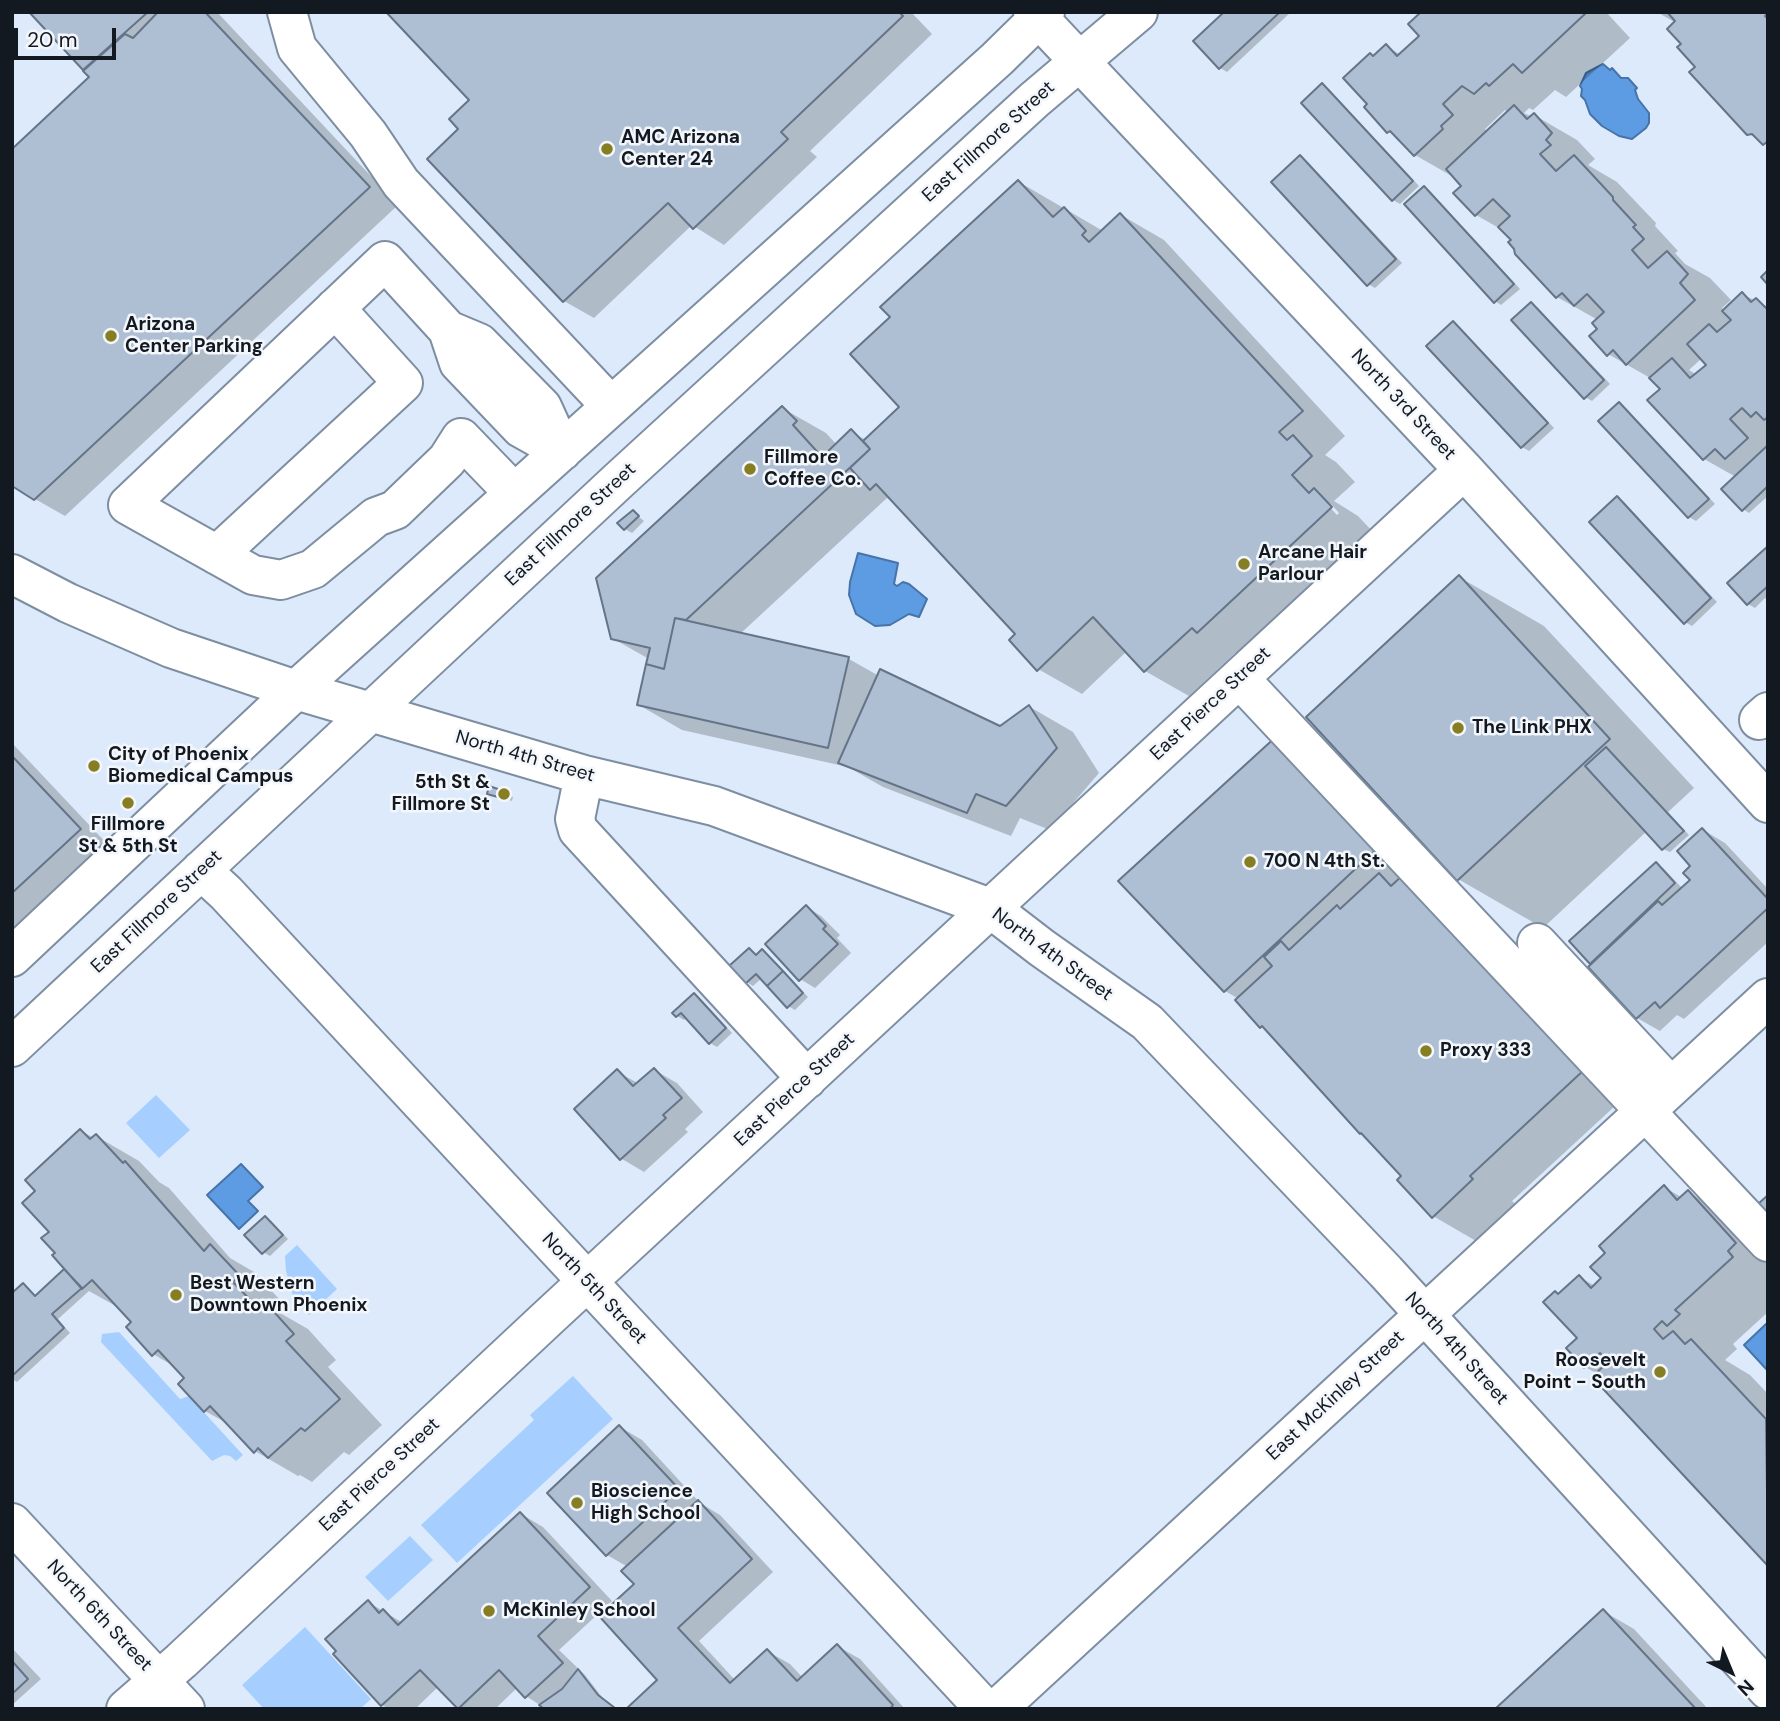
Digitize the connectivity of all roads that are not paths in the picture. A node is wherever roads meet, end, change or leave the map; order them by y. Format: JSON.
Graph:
{"nodes":[{"id":1,"x":286,"y":12,"type":"edge"},
{"id":2,"x":1138,"y":12,"type":"edge"},
{"id":3,"x":1039,"y":14,"type":"edge"},
{"id":4,"x":1079,"y":60,"type":"junction"},
{"id":5,"x":335,"y":309,"type":"junction"},
{"id":6,"x":610,"y":405,"type":"junction"},
{"id":7,"x":569,"y":445,"type":"junction"},
{"id":8,"x":1464,"y":470,"type":"junction"},
{"id":9,"x":617,"y":482,"type":"junction"},
{"id":10,"x":514,"y":493,"type":"junction"},
{"id":11,"x":217,"y":555,"type":"junction"},
{"id":12,"x":12,"y":574,"type":"edge"},
{"id":13,"x":1240,"y":678,"type":"junction"},
{"id":14,"x":296,"y":690,"type":"junction"},
{"id":15,"x":372,"y":713,"type":"junction"},
{"id":16,"x":584,"y":775,"type":"junction"},
{"id":17,"x":1768,"y":803,"type":"edge"},
{"id":18,"x":201,"y":870,"type":"junction"},
{"id":19,"x":990,"y":908,"type":"junction"},
{"id":20,"x":1537,"y":943,"type":"dead end"},
{"id":21,"x":12,"y":957,"type":"edge"},
{"id":22,"x":1768,"y":998,"type":"edge"},
{"id":23,"x":12,"y":1046,"type":"edge"},
{"id":24,"x":807,"y":1079,"type":"junction"},
{"id":25,"x":1658,"y":1099,"type":"junction"},
{"id":26,"x":1768,"y":1242,"type":"edge"},
{"id":27,"x":588,"y":1282,"type":"junction"},
{"id":28,"x":1425,"y":1314,"type":"junction"},
{"id":29,"x":12,"y":1522,"type":"edge"},
{"id":30,"x":159,"y":1679,"type":"junction"},
{"id":31,"x":1768,"y":1690,"type":"edge"},
{"id":32,"x":126,"y":1709,"type":"edge"},
{"id":33,"x":185,"y":1709,"type":"edge"},
{"id":34,"x":985,"y":1709,"type":"edge"},
{"id":35,"x":997,"y":1709,"type":"edge"}],
"edges":[{"from":1,"to":6,"type":"street"},
{"from":2,"to":4,"type":"street","name":"East Fillmore Street"},
{"from":3,"to":4,"type":"street","name":"North 3rd Street"},
{"from":3,"to":6,"type":"street"},
{"from":4,"to":8,"type":"street","name":"North 3rd Street"},
{"from":4,"to":9,"type":"street","name":"East Fillmore Street"},
{"from":5,"to":7,"type":"street"},
{"from":5,"to":11,"type":"street"},
{"from":5,"to":11,"type":"street"},
{"from":6,"to":7,"type":"street"},
{"from":7,"to":9,"type":"street"},
{"from":7,"to":10,"type":"street"},
{"from":8,"to":13,"type":"street","name":"East Pierce Street"},
{"from":8,"to":17,"type":"street","name":"North 3rd Street"},
{"from":9,"to":15,"type":"street","name":"East Fillmore Street"},
{"from":10,"to":11,"type":"street"},
{"from":10,"to":14,"type":"street"},
{"from":12,"to":14,"type":"street","name":"North 4th Street"},
{"from":13,"to":19,"type":"street","name":"East Pierce Street"},
{"from":13,"to":25,"type":"street"},
{"from":14,"to":15,"type":"street","name":"North 4th Street"},
{"from":14,"to":21,"type":"street"},
{"from":15,"to":16,"type":"street","name":"North 4th Street"},
{"from":15,"to":18,"type":"street","name":"East Fillmore Street"},
{"from":16,"to":19,"type":"street","name":"North 4th Street"},
{"from":16,"to":24,"type":"street"},
{"from":18,"to":23,"type":"street","name":"East Fillmore Street"},
{"from":18,"to":27,"type":"street","name":"North 5th Street"},
{"from":19,"to":24,"type":"street","name":"East Pierce Street"},
{"from":19,"to":28,"type":"street","name":"North 4th Street"},
{"from":20,"to":25,"type":"street"},
{"from":22,"to":25,"type":"street","name":"East McKinley Street"},
{"from":24,"to":27,"type":"street","name":"East Pierce Street"},
{"from":25,"to":26,"type":"street"},
{"from":25,"to":28,"type":"street","name":"East McKinley Street"},
{"from":27,"to":30,"type":"street","name":"East Pierce Street"},
{"from":27,"to":34,"type":"street","name":"North 5th Street"},
{"from":28,"to":31,"type":"street","name":"North 4th Street"},
{"from":28,"to":35,"type":"street","name":"East McKinley Street"},
{"from":29,"to":30,"type":"street","name":"North 6th Street"},
{"from":30,"to":32,"type":"street","name":"East Pierce Street"},
{"from":30,"to":33,"type":"street","name":"North 6th Street"}]}
